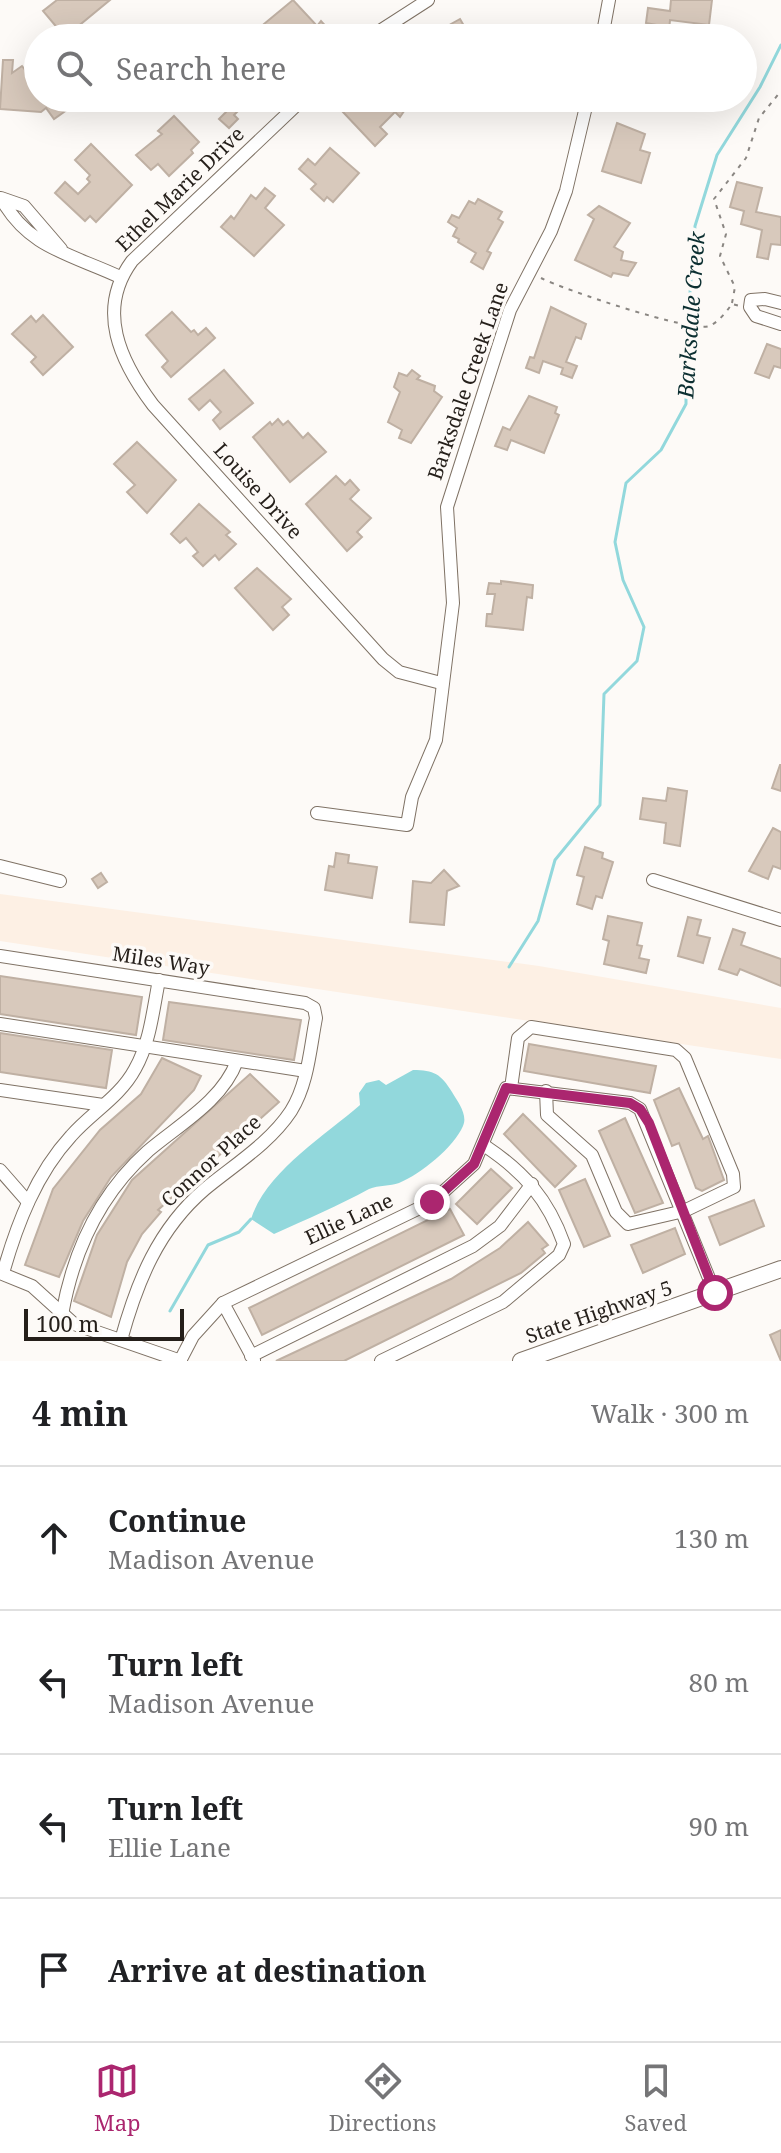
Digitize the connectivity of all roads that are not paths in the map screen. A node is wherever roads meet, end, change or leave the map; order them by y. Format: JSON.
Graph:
{"nodes":[{"id":1,"x":428,"y":0,"type":"edge"},
{"id":2,"x":609,"y":0,"type":"edge"},
{"id":3,"x":391,"y":24,"type":"edge"},
{"id":4,"x":605,"y":24,"type":"edge"},
{"id":5,"x":289,"y":112,"type":"edge"},
{"id":6,"x":585,"y":112,"type":"edge"},
{"id":7,"x":0,"y":197,"type":"edge"},
{"id":8,"x":61,"y":249,"type":"junction"},
{"id":9,"x":120,"y":277,"type":"junction"},
{"id":10,"x":781,"y":303,"type":"edge"},
{"id":11,"x":781,"y":324,"type":"edge"},
{"id":12,"x":441,"y":683,"type":"junction"},
{"id":13,"x":317,"y":813,"type":"dead end"},
{"id":14,"x":0,"y":866,"type":"edge"},
{"id":15,"x":653,"y":880,"type":"dead end"},
{"id":16,"x":60,"y":881,"type":"dead end"},
{"id":17,"x":781,"y":920,"type":"edge"},
{"id":18,"x":0,"y":956,"type":"edge"},
{"id":19,"x":159,"y":980,"type":"junction"},
{"id":20,"x":314,"y":1008,"type":"joint"},
{"id":21,"x":0,"y":1024,"type":"edge"},
{"id":22,"x":145,"y":1048,"type":"junction"},
{"id":23,"x":237,"y":1061,"type":"junction"},
{"id":24,"x":306,"y":1071,"type":"junction"},
{"id":25,"x":509,"y":1088,"type":"junction"},
{"id":26,"x":0,"y":1090,"type":"edge"},
{"id":27,"x":546,"y":1091,"type":"junction"},
{"id":28,"x":103,"y":1105,"type":"junction"},
{"id":29,"x":485,"y":1146,"type":"junction"},
{"id":30,"x":0,"y":1170,"type":"edge"},
{"id":31,"x":532,"y":1184,"type":"junction"},
{"id":32,"x":28,"y":1202,"type":"junction"},
{"id":33,"x":684,"y":1211,"type":"junction"},
{"id":34,"x":781,"y":1269,"type":"edge"},
{"id":35,"x":2,"y":1273,"type":"edge"},
{"id":36,"x":715,"y":1293,"type":"junction"},
{"id":37,"x":223,"y":1303,"type":"junction"},
{"id":38,"x":62,"y":1315,"type":"junction"},
{"id":39,"x":121,"y":1340,"type":"junction"},
{"id":40,"x":253,"y":1358,"type":"edge"},
{"id":41,"x":540,"y":1358,"type":"edge"},
{"id":42,"x":181,"y":1361,"type":"edge"},
{"id":43,"x":381,"y":1361,"type":"edge"},
{"id":44,"x":521,"y":1361,"type":"edge"}],
"edges":[{"from":1,"to":3,"type":"street"},
{"from":2,"to":4,"type":"street"},
{"from":5,"to":9,"type":"street","name":"Ethel Marie Drive"},
{"from":6,"to":12,"type":"street","name":"Barksdale Creek Lane"},
{"from":7,"to":8,"type":"street"},
{"from":7,"to":8,"type":"street"},
{"from":8,"to":9,"type":"street"},
{"from":9,"to":12,"type":"street","name":"Louise Drive"},
{"from":10,"to":11,"type":"street"},
{"from":12,"to":13,"type":"street","name":"Barksdale Creek Lane"},
{"from":14,"to":16,"type":"street"},
{"from":15,"to":17,"type":"street"},
{"from":18,"to":19,"type":"street","name":"Miles Way"},
{"from":19,"to":20,"type":"street","name":"Miles Way"},
{"from":19,"to":22,"type":"street"},
{"from":20,"to":24,"type":"street","name":"Connor Place"},
{"from":21,"to":22,"type":"street"},
{"from":22,"to":23,"type":"street"},
{"from":22,"to":28,"type":"street"},
{"from":23,"to":24,"type":"street"},
{"from":23,"to":38,"type":"street"},
{"from":24,"to":39,"type":"street","name":"Connor Place"},
{"from":25,"to":27,"type":"street"},
{"from":25,"to":29,"type":"street","name":"Ellie Lane"},
{"from":25,"to":33,"type":"street","name":"Ellie Lane"},
{"from":26,"to":28,"type":"street"},
{"from":27,"to":33,"type":"street"},
{"from":27,"to":33,"type":"street"},
{"from":28,"to":32,"type":"street"},
{"from":29,"to":31,"type":"street"},
{"from":29,"to":37,"type":"street","name":"Ellie Lane"},
{"from":30,"to":32,"type":"street"},
{"from":31,"to":40,"type":"street"},
{"from":31,"to":43,"type":"street"},
{"from":32,"to":35,"type":"street"},
{"from":33,"to":36,"type":"street"},
{"from":34,"to":36,"type":"main road","name":"State Highway 5"},
{"from":35,"to":38,"type":"street"},
{"from":36,"to":41,"type":"main road","name":"State Highway 5"},
{"from":37,"to":40,"type":"street"},
{"from":37,"to":42,"type":"street","name":"Ellie Lane"},
{"from":38,"to":39,"type":"street"},
{"from":39,"to":42,"type":"street"},
{"from":41,"to":44,"type":"main road","name":"State Highway 5"}]}
